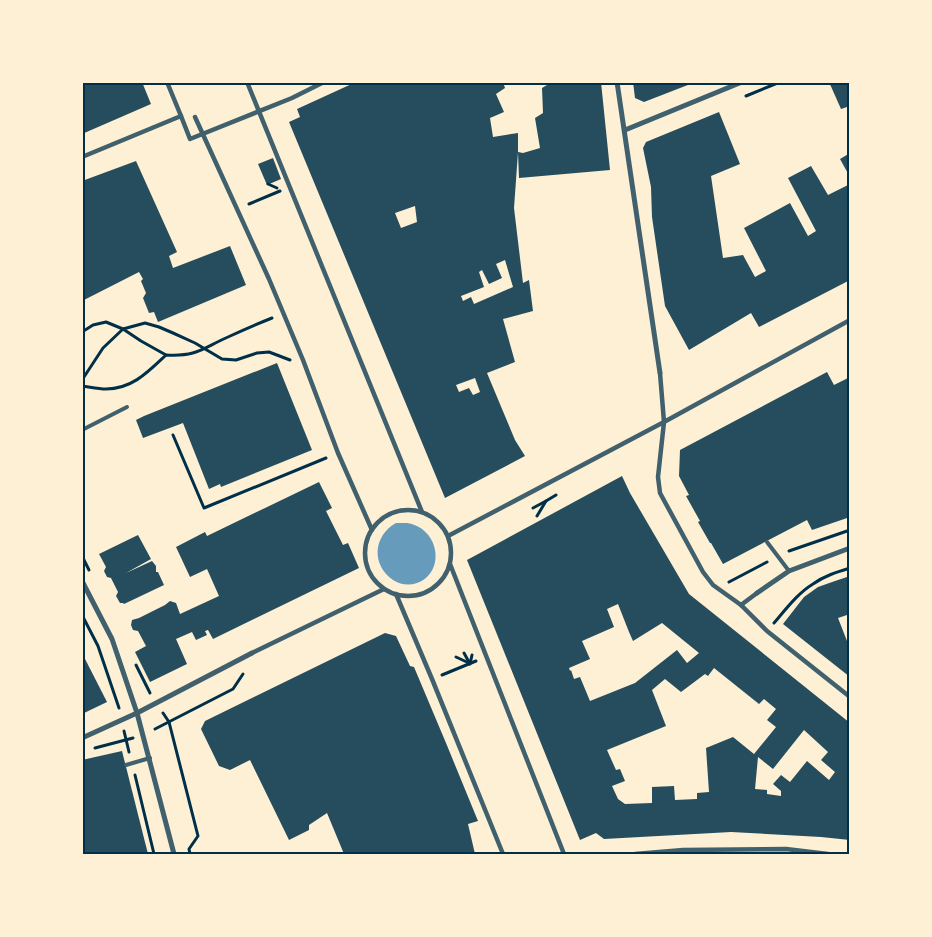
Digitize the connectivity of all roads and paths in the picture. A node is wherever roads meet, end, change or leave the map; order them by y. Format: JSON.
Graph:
{"nodes":[{"id":1,"x":167,"y":82,"type":"edge"},
{"id":2,"x":247,"y":82,"type":"edge"},
{"id":3,"x":324,"y":82,"type":"edge"},
{"id":4,"x":617,"y":82,"type":"edge"},
{"id":5,"x":742,"y":82,"type":"edge"},
{"id":6,"x":258,"y":111,"type":"junction"},
{"id":7,"x":181,"y":116,"type":"junction"},
{"id":8,"x":195,"y":117,"type":"dead end"},
{"id":9,"x":624,"y":130,"type":"junction"},
{"id":10,"x":202,"y":134,"type":"junction"},
{"id":11,"x":82,"y":157,"type":"edge"},
{"id":12,"x":290,"y":187,"type":"junction"},
{"id":13,"x":238,"y":209,"type":"junction"},
{"id":14,"x":850,"y":320,"type":"edge"},
{"id":15,"x":261,"y":323,"type":"dead end"},
{"id":16,"x":123,"y":329,"type":"junction"},
{"id":17,"x":82,"y":332,"type":"edge"},
{"id":18,"x":205,"y":349,"type":"junction"},
{"id":19,"x":166,"y":355,"type":"junction"},
{"id":20,"x":303,"y":360,"type":"junction"},
{"id":21,"x":660,"y":373,"type":"joint"},
{"id":22,"x":82,"y":380,"type":"edge"},
{"id":23,"x":82,"y":386,"type":"edge"},
{"id":24,"x":127,"y":407,"type":"dead end"},
{"id":25,"x":664,"y":422,"type":"junction"},
{"id":26,"x":82,"y":430,"type":"edge"},
{"id":27,"x":173,"y":435,"type":"dead end"},
{"id":28,"x":338,"y":453,"type":"junction"},
{"id":29,"x":422,"y":512,"type":"junction"},
{"id":30,"x":372,"y":530,"type":"junction"},
{"id":31,"x":448,"y":536,"type":"junction"},
{"id":32,"x":766,"y":542,"type":"dead end"},
{"id":33,"x":850,"y":548,"type":"edge"},
{"id":34,"x":450,"y":564,"type":"junction"},
{"id":35,"x":850,"y":568,"type":"edge"},
{"id":36,"x":789,"y":571,"type":"junction"},
{"id":37,"x":82,"y":580,"type":"edge"},
{"id":38,"x":384,"y":589,"type":"junction"},
{"id":39,"x":757,"y":593,"type":"joint"},
{"id":40,"x":396,"y":594,"type":"junction"},
{"id":41,"x":741,"y":605,"type":"junction"},
{"id":42,"x":767,"y":631,"type":"junction"},
{"id":43,"x":473,"y":650,"type":"dead end"},
{"id":44,"x":252,"y":653,"type":"joint"},
{"id":45,"x":464,"y":653,"type":"dead end"},
{"id":46,"x":456,"y":657,"type":"dead end"},
{"id":47,"x":486,"y":657,"type":"junction"},
{"id":48,"x":470,"y":664,"type":"junction"},
{"id":49,"x":432,"y":679,"type":"junction"},
{"id":50,"x":850,"y":697,"type":"edge"},
{"id":51,"x":137,"y":712,"type":"junction"},
{"id":52,"x":82,"y":738,"type":"edge"},
{"id":53,"x":150,"y":758,"type":"junction"},
{"id":54,"x":126,"y":765,"type":"dead end"},
{"id":55,"x":174,"y":854,"type":"edge"},
{"id":56,"x":503,"y":854,"type":"edge"},
{"id":57,"x":564,"y":854,"type":"edge"},
{"id":58,"x":635,"y":854,"type":"edge"},
{"id":59,"x":828,"y":854,"type":"edge"}],
"edges":[{"from":1,"to":7,"type":"street"},
{"from":2,"to":6,"type":"street"},
{"from":3,"to":6,"type":"street"},
{"from":4,"to":9,"type":"street"},
{"from":5,"to":9,"type":"street"},
{"from":6,"to":10,"type":"street"},
{"from":6,"to":12,"type":"street"},
{"from":7,"to":10,"type":"street"},
{"from":7,"to":11,"type":"street"},
{"from":8,"to":10,"type":"street"},
{"from":9,"to":21,"type":"street"},
{"from":10,"to":13,"type":"street"},
{"from":12,"to":13,"type":"path"},
{"from":12,"to":29,"type":"street"},
{"from":13,"to":20,"type":"street"},
{"from":14,"to":25,"type":"street"},
{"from":15,"to":18,"type":"path"},
{"from":16,"to":17,"type":"path"},
{"from":16,"to":18,"type":"path"},
{"from":16,"to":19,"type":"path"},
{"from":16,"to":22,"type":"path"},
{"from":18,"to":19,"type":"path"},
{"from":18,"to":20,"type":"path"},
{"from":19,"to":23,"type":"path"},
{"from":20,"to":28,"type":"street"},
{"from":21,"to":25,"type":"street"},
{"from":24,"to":26,"type":"lane"},
{"from":25,"to":31,"type":"street"},
{"from":25,"to":41,"type":"street"},
{"from":27,"to":28,"type":"path"},
{"from":28,"to":30,"type":"street"},
{"from":29,"to":30,"type":"street"},
{"from":29,"to":31,"type":"street"},
{"from":30,"to":38,"type":"street"},
{"from":31,"to":34,"type":"street"},
{"from":32,"to":36,"type":"lane"},
{"from":33,"to":36,"type":"street"},
{"from":34,"to":40,"type":"street"},
{"from":34,"to":47,"type":"street"},
{"from":35,"to":42,"type":"path"},
{"from":36,"to":39,"type":"street"},
{"from":37,"to":51,"type":"street"},
{"from":38,"to":40,"type":"street"},
{"from":38,"to":44,"type":"street"},
{"from":39,"to":41,"type":"street"},
{"from":40,"to":49,"type":"street"},
{"from":41,"to":42,"type":"street"},
{"from":42,"to":50,"type":"street"},
{"from":43,"to":48,"type":"path"},
{"from":44,"to":51,"type":"street"},
{"from":45,"to":48,"type":"path"},
{"from":46,"to":48,"type":"path"},
{"from":47,"to":48,"type":"path"},
{"from":47,"to":57,"type":"street"},
{"from":48,"to":49,"type":"path"},
{"from":49,"to":56,"type":"street"},
{"from":51,"to":52,"type":"street"},
{"from":51,"to":53,"type":"street"},
{"from":53,"to":54,"type":"lane"},
{"from":53,"to":55,"type":"street"},
{"from":58,"to":59,"type":"street"}]}
